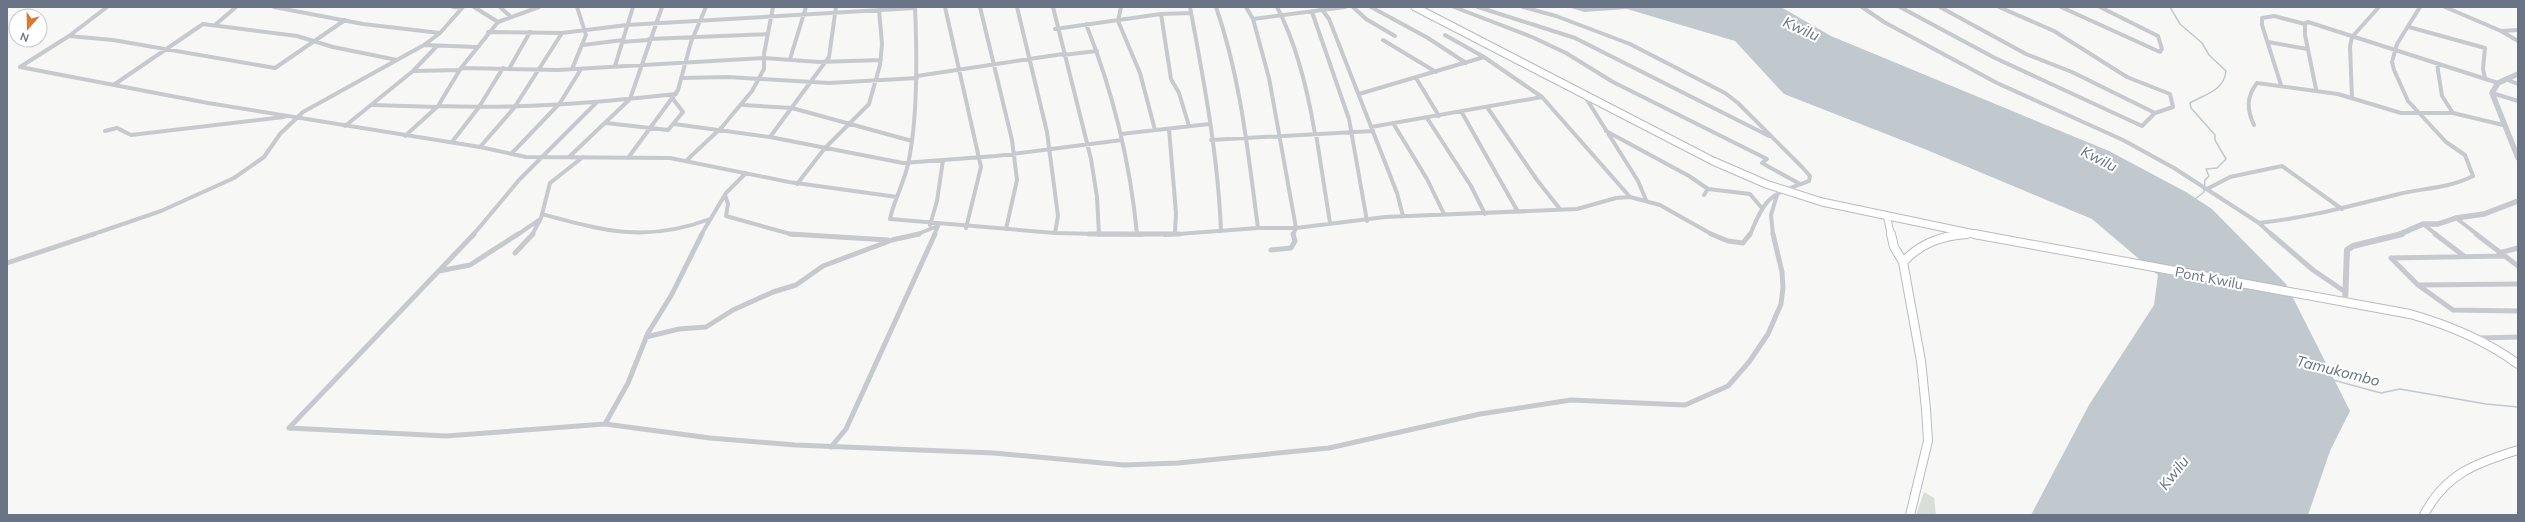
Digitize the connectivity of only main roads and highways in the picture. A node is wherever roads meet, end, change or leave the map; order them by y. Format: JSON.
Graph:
{"nodes":[{"id":1,"x":1415,"y":7,"type":"edge"},
{"id":2,"x":1887,"y":218,"type":"junction"},
{"id":3,"x":1974,"y":234,"type":"junction"},
{"id":4,"x":1903,"y":262,"type":"junction"},
{"id":5,"x":2518,"y":364,"type":"edge"},
{"id":6,"x":2518,"y":450,"type":"edge"},
{"id":7,"x":1910,"y":515,"type":"edge"},
{"id":8,"x":2424,"y":515,"type":"edge"}],
"edges":[{"from":1,"to":2,"type":"highway","name":"Pont Kwilu"},
{"from":2,"to":3,"type":"highway","name":"Pont Kwilu"},
{"from":2,"to":4,"type":"main road"},
{"from":3,"to":4,"type":"main road"},
{"from":3,"to":5,"type":"highway","name":"Pont Kwilu"},
{"from":4,"to":7,"type":"main road"},
{"from":6,"to":8,"type":"highway"}]}
